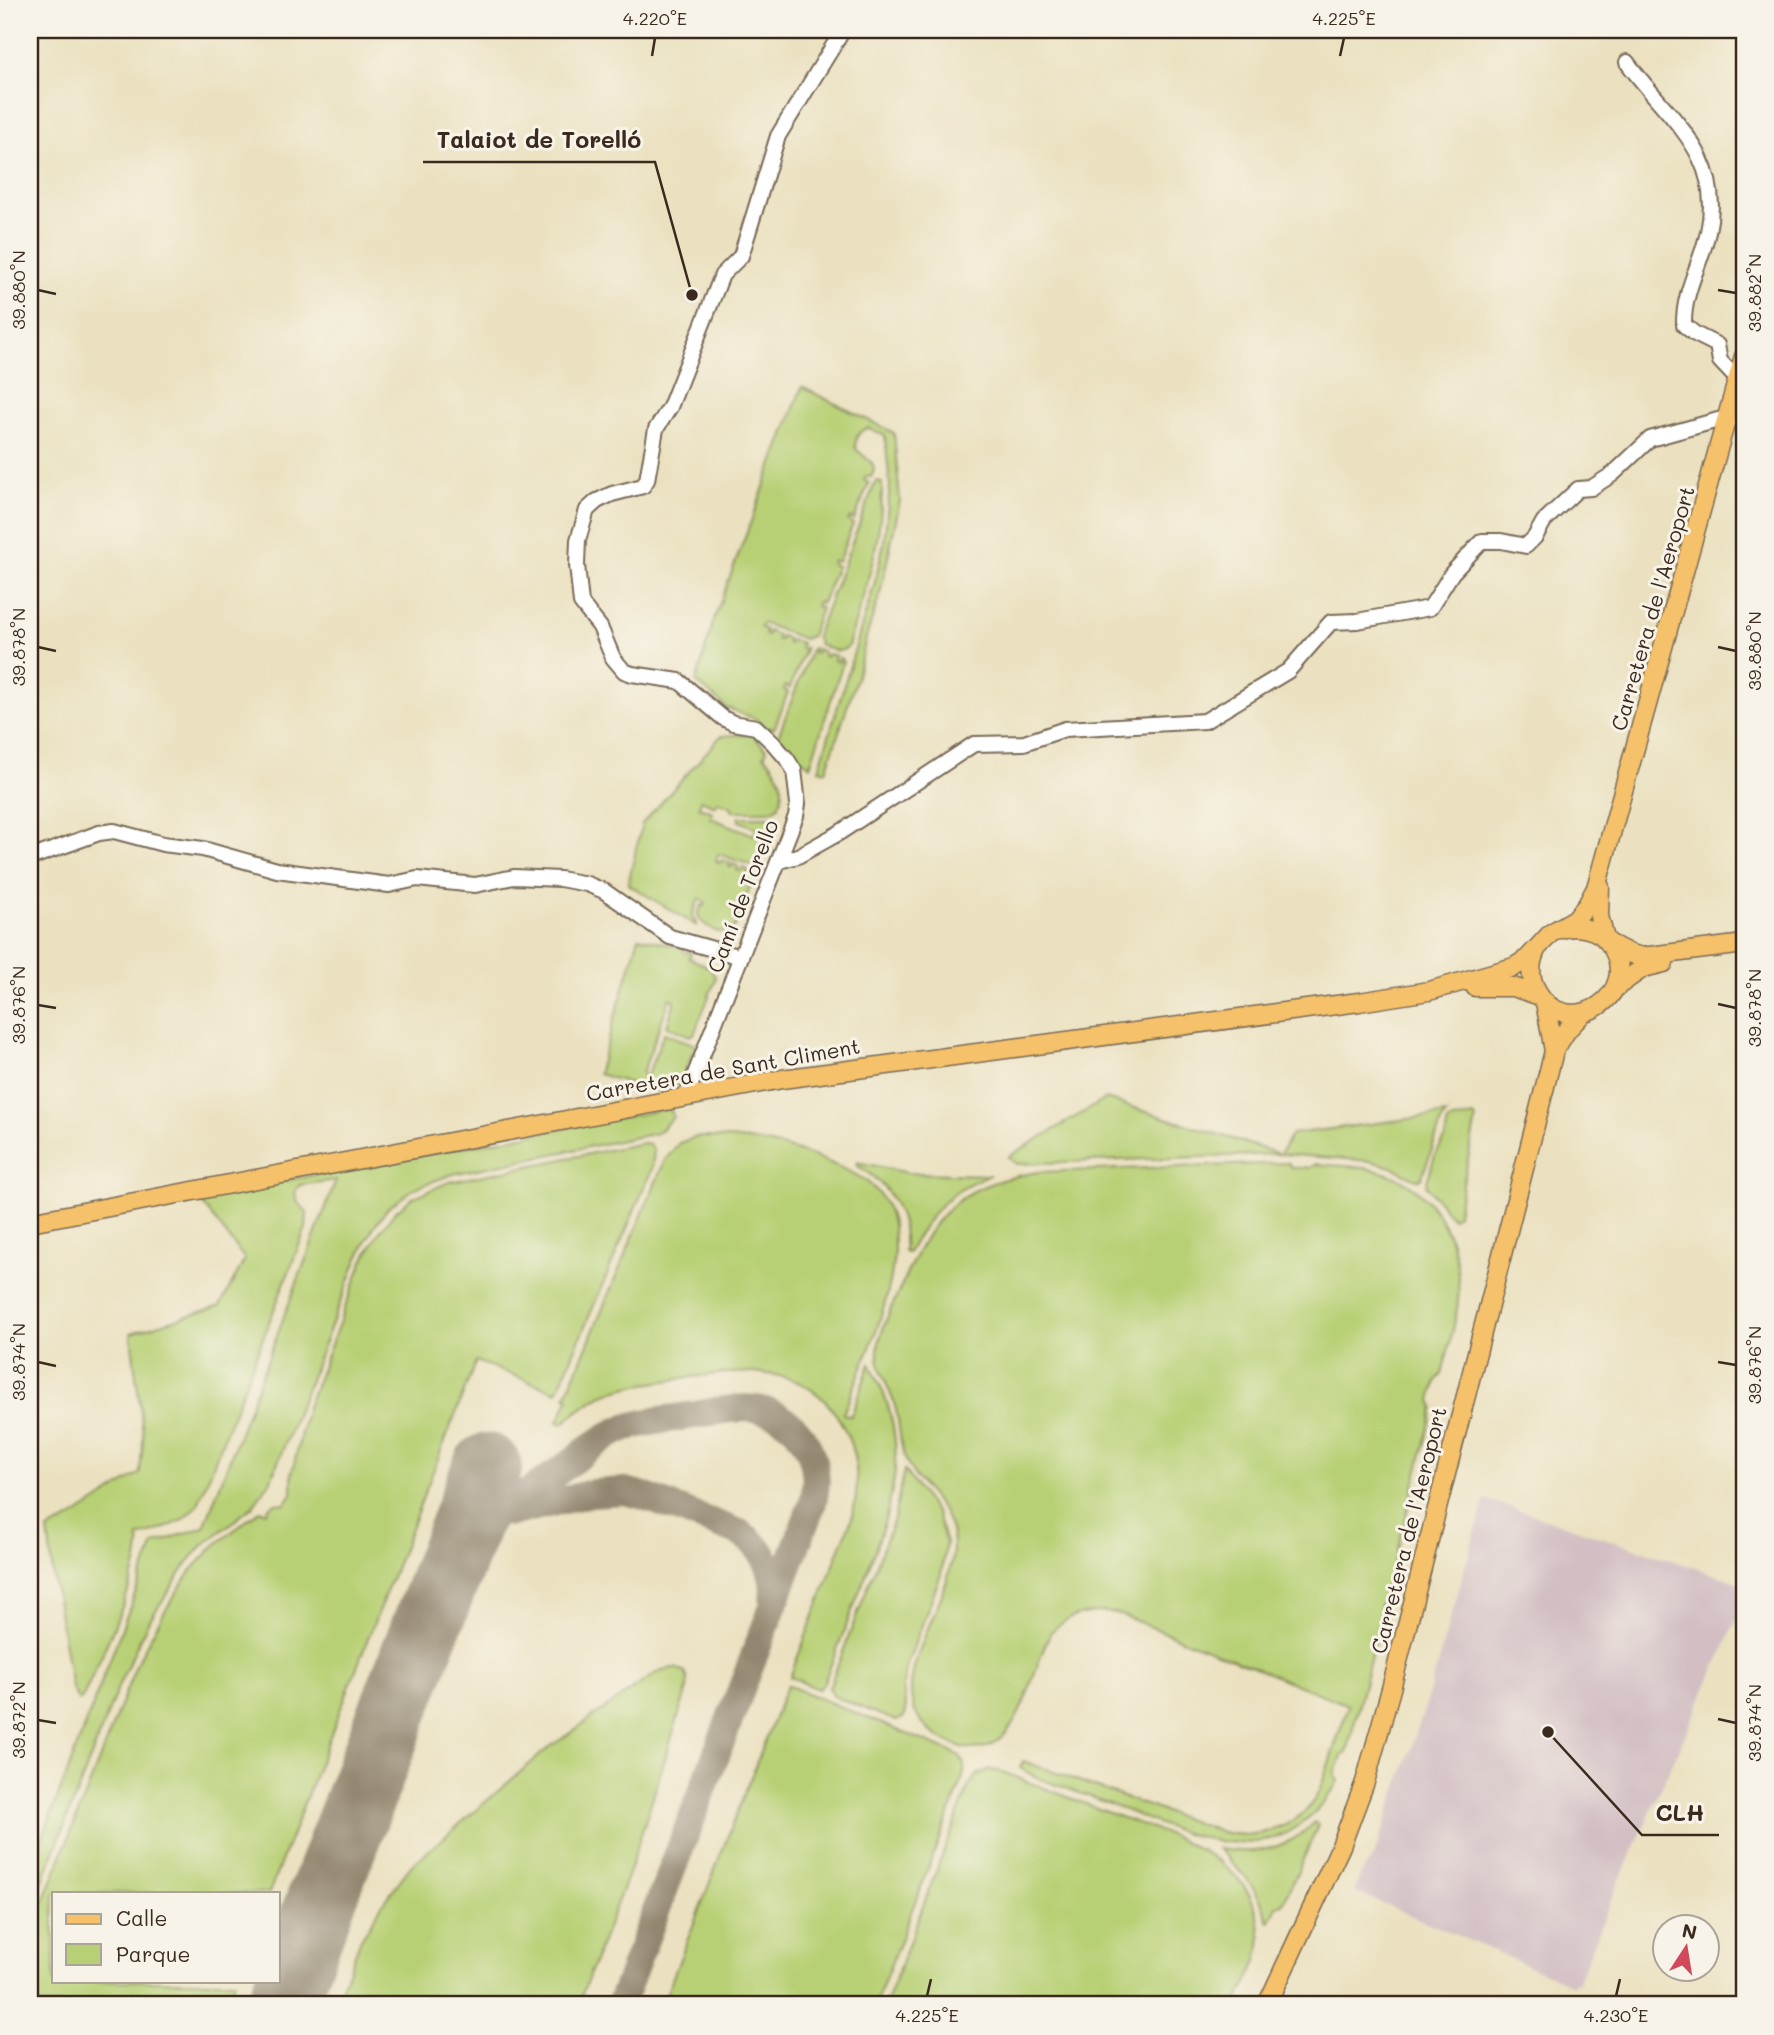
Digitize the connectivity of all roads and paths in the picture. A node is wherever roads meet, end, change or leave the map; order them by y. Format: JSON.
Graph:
{"nodes":[{"id":1,"x":843,"y":30,"type":"edge"},
{"id":2,"x":1627,"y":62,"type":"dead end"},
{"id":3,"x":1744,"y":356,"type":"edge"},
{"id":4,"x":1738,"y":380,"type":"junction"},
{"id":5,"x":1736,"y":419,"type":"edge"},
{"id":6,"x":30,"y":858,"type":"edge"},
{"id":7,"x":779,"y":861,"type":"junction"},
{"id":8,"x":1602,"y":872,"type":"junction"},
{"id":9,"x":1560,"y":929,"type":"junction"},
{"id":10,"x":1607,"y":941,"type":"junction"},
{"id":11,"x":1744,"y":944,"type":"edge"},
{"id":12,"x":1538,"y":948,"type":"junction"},
{"id":13,"x":1744,"y":951,"type":"edge"},
{"id":14,"x":741,"y":957,"type":"junction"},
{"id":15,"x":1615,"y":988,"type":"junction"},
{"id":16,"x":1429,"y":990,"type":"junction"},
{"id":17,"x":1542,"y":999,"type":"junction"},
{"id":18,"x":1583,"y":1013,"type":"junction"},
{"id":19,"x":1554,"y":1051,"type":"junction"},
{"id":20,"x":686,"y":1097,"type":"junction"},
{"id":21,"x":30,"y":1222,"type":"edge"},
{"id":22,"x":1267,"y":2005,"type":"edge"}],
"edges":[{"from":1,"to":7,"type":"street","name":"Camí de Torello"},
{"from":2,"to":4,"type":"street"},
{"from":3,"to":4,"type":"main road","name":"Carretera de l'Aeroport"},
{"from":4,"to":5,"type":"main road","name":"Carretera de l'Aeroport"},
{"from":5,"to":7,"type":"street"},
{"from":5,"to":8,"type":"main road","name":"Carretera de l'Aeroport"},
{"from":6,"to":14,"type":"street"},
{"from":7,"to":14,"type":"street","name":"Camí de Torello"},
{"from":8,"to":9,"type":"main road"},
{"from":8,"to":10,"type":"main road"},
{"from":9,"to":10,"type":"main road"},
{"from":9,"to":12,"type":"main road"},
{"from":10,"to":11,"type":"main road"},
{"from":10,"to":15,"type":"main road"},
{"from":12,"to":16,"type":"main road"},
{"from":12,"to":17,"type":"main road"},
{"from":13,"to":15,"type":"main road"},
{"from":14,"to":20,"type":"street","name":"Camí de Torello"},
{"from":15,"to":18,"type":"main road"},
{"from":16,"to":17,"type":"main road"},
{"from":16,"to":20,"type":"main road","name":"Carretera de Sant Climent"},
{"from":17,"to":18,"type":"main road"},
{"from":17,"to":19,"type":"main road","name":"Carretera de l'Aeroport"},
{"from":18,"to":19,"type":"main road","name":"Carretera de l'Aeroport"},
{"from":19,"to":22,"type":"main road","name":"Carretera de l'Aeroport"},
{"from":20,"to":21,"type":"main road","name":"Carretera de Sant Climent"}]}
